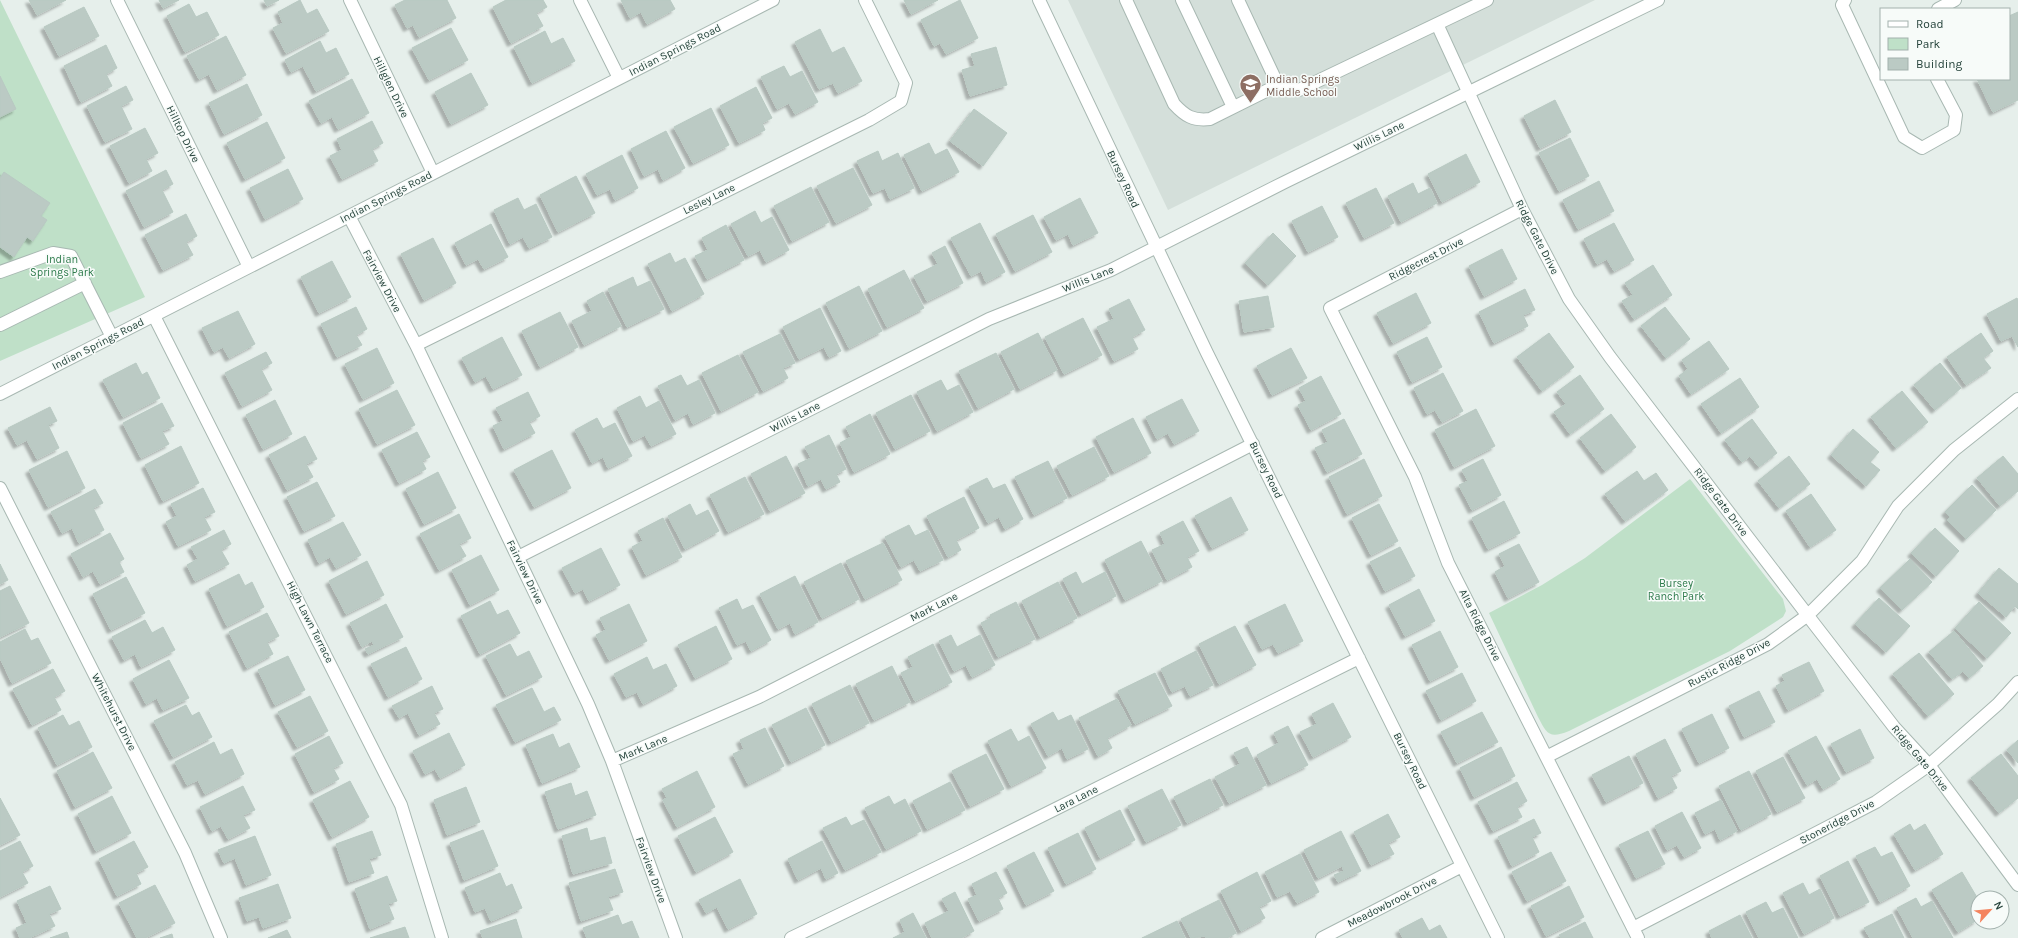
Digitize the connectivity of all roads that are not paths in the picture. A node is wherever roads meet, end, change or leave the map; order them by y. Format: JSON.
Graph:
{"nodes":[{"id":1,"x":117,"y":0,"type":"edge"},
{"id":2,"x":350,"y":0,"type":"edge"},
{"id":3,"x":580,"y":0,"type":"edge"},
{"id":4,"x":773,"y":0,"type":"edge"},
{"id":5,"x":865,"y":0,"type":"edge"},
{"id":6,"x":1039,"y":0,"type":"edge"},
{"id":7,"x":1126,"y":0,"type":"edge"},
{"id":8,"x":1182,"y":0,"type":"edge"},
{"id":9,"x":1238,"y":0,"type":"edge"},
{"id":10,"x":1487,"y":0,"type":"edge"},
{"id":11,"x":1658,"y":0,"type":"edge"},
{"id":12,"x":1845,"y":0,"type":"edge"},
{"id":13,"x":1955,"y":0,"type":"edge"},
{"id":14,"x":1940,"y":8,"type":"edge"},
{"id":15,"x":1437,"y":24,"type":"junction"},
{"id":16,"x":619,"y":78,"type":"junction"},
{"id":17,"x":1938,"y":80,"type":"edge"},
{"id":18,"x":1278,"y":85,"type":"junction"},
{"id":19,"x":1468,"y":93,"type":"junction"},
{"id":20,"x":1233,"y":107,"type":"junction"},
{"id":21,"x":433,"y":173,"type":"junction"},
{"id":22,"x":1522,"y":209,"type":"junction"},
{"id":23,"x":349,"y":216,"type":"junction"},
{"id":24,"x":1156,"y":248,"type":"junction"},
{"id":25,"x":249,"y":267,"type":"junction"},
{"id":26,"x":0,"y":272,"type":"edge"},
{"id":27,"x":85,"y":283,"type":"junction"},
{"id":28,"x":1330,"y":308,"type":"joint"},
{"id":29,"x":154,"y":316,"type":"junction"},
{"id":30,"x":0,"y":326,"type":"edge"},
{"id":31,"x":112,"y":337,"type":"junction"},
{"id":32,"x":416,"y":345,"type":"junction"},
{"id":33,"x":0,"y":394,"type":"edge"},
{"id":34,"x":2018,"y":399,"type":"edge"},
{"id":35,"x":1252,"y":444,"type":"junction"},
{"id":36,"x":0,"y":488,"type":"edge"},
{"id":37,"x":518,"y":557,"type":"junction"},
{"id":38,"x":1808,"y":615,"type":"junction"},
{"id":39,"x":1359,"y":658,"type":"junction"},
{"id":40,"x":2018,"y":682,"type":"edge"},
{"id":41,"x":1548,"y":756,"type":"junction"},
{"id":42,"x":612,"y":761,"type":"junction"},
{"id":43,"x":1929,"y":765,"type":"junction"},
{"id":44,"x":1462,"y":866,"type":"junction"},
{"id":45,"x":2018,"y":885,"type":"edge"},
{"id":46,"x":1636,"y":933,"type":"edge"},
{"id":47,"x":221,"y":938,"type":"edge"},
{"id":48,"x":442,"y":938,"type":"edge"},
{"id":49,"x":676,"y":938,"type":"edge"},
{"id":50,"x":791,"y":938,"type":"edge"},
{"id":51,"x":1322,"y":938,"type":"edge"},
{"id":52,"x":1498,"y":938,"type":"edge"}],
"edges":[{"from":1,"to":25,"type":"street","name":"Hilltop Drive"},
{"from":2,"to":21,"type":"street","name":"Hillglen Drive"},
{"from":3,"to":16,"type":"street"},
{"from":4,"to":16,"type":"street","name":"Indian Springs Road"},
{"from":5,"to":32,"type":"street","name":"Lesley Lane"},
{"from":6,"to":24,"type":"street","name":"Bursey Road"},
{"from":7,"to":20,"type":"street"},
{"from":8,"to":20,"type":"street"},
{"from":9,"to":18,"type":"street"},
{"from":10,"to":15,"type":"street"},
{"from":11,"to":19,"type":"street","name":"Willis Lane"},
{"from":12,"to":17,"type":"street"},
{"from":13,"to":14,"type":"street"},
{"from":15,"to":18,"type":"street"},
{"from":15,"to":19,"type":"street","name":"Ridge Gate Drive"},
{"from":16,"to":21,"type":"street","name":"Indian Springs Road"},
{"from":18,"to":20,"type":"street"},
{"from":19,"to":22,"type":"street","name":"Ridge Gate Drive"},
{"from":19,"to":24,"type":"street","name":"Willis Lane"},
{"from":21,"to":23,"type":"street","name":"Indian Springs Road"},
{"from":22,"to":28,"type":"street","name":"Ridgecrest Drive"},
{"from":22,"to":38,"type":"street","name":"Ridge Gate Drive"},
{"from":23,"to":25,"type":"street","name":"Indian Springs Road"},
{"from":23,"to":32,"type":"street","name":"Fairview Drive"},
{"from":24,"to":35,"type":"street","name":"Bursey Road"},
{"from":24,"to":37,"type":"street","name":"Willis Lane"},
{"from":25,"to":29,"type":"street","name":"Indian Springs Road"},
{"from":26,"to":27,"type":"street"},
{"from":27,"to":30,"type":"street"},
{"from":27,"to":31,"type":"street"},
{"from":28,"to":41,"type":"street","name":"Alta Ridge Drive"},
{"from":29,"to":31,"type":"street","name":"Indian Springs Road"},
{"from":29,"to":48,"type":"street","name":"High Lawn Terrace"},
{"from":31,"to":33,"type":"street","name":"Indian Springs Road"},
{"from":32,"to":37,"type":"street","name":"Fairview Drive"},
{"from":34,"to":38,"type":"street","name":"Rustic Ridge Drive"},
{"from":35,"to":39,"type":"street","name":"Bursey Road"},
{"from":35,"to":42,"type":"street","name":"Mark Lane"},
{"from":36,"to":47,"type":"street","name":"Whitehurst Drive"},
{"from":37,"to":42,"type":"street","name":"Fairview Drive"},
{"from":38,"to":41,"type":"street","name":"Rustic Ridge Drive"},
{"from":38,"to":43,"type":"street","name":"Ridge Gate Drive"},
{"from":39,"to":44,"type":"street","name":"Bursey Road"},
{"from":39,"to":50,"type":"street","name":"Lara Lane"},
{"from":40,"to":43,"type":"street","name":"Stoneridge Drive"},
{"from":41,"to":46,"type":"street","name":"Alta Ridge Drive"},
{"from":42,"to":49,"type":"street","name":"Fairview Drive"},
{"from":43,"to":45,"type":"street","name":"Ridge Gate Drive"},
{"from":43,"to":46,"type":"street","name":"Stoneridge Drive"},
{"from":44,"to":51,"type":"street","name":"Meadowbrook Drive"},
{"from":44,"to":52,"type":"street","name":"Bursey Road"}]}
